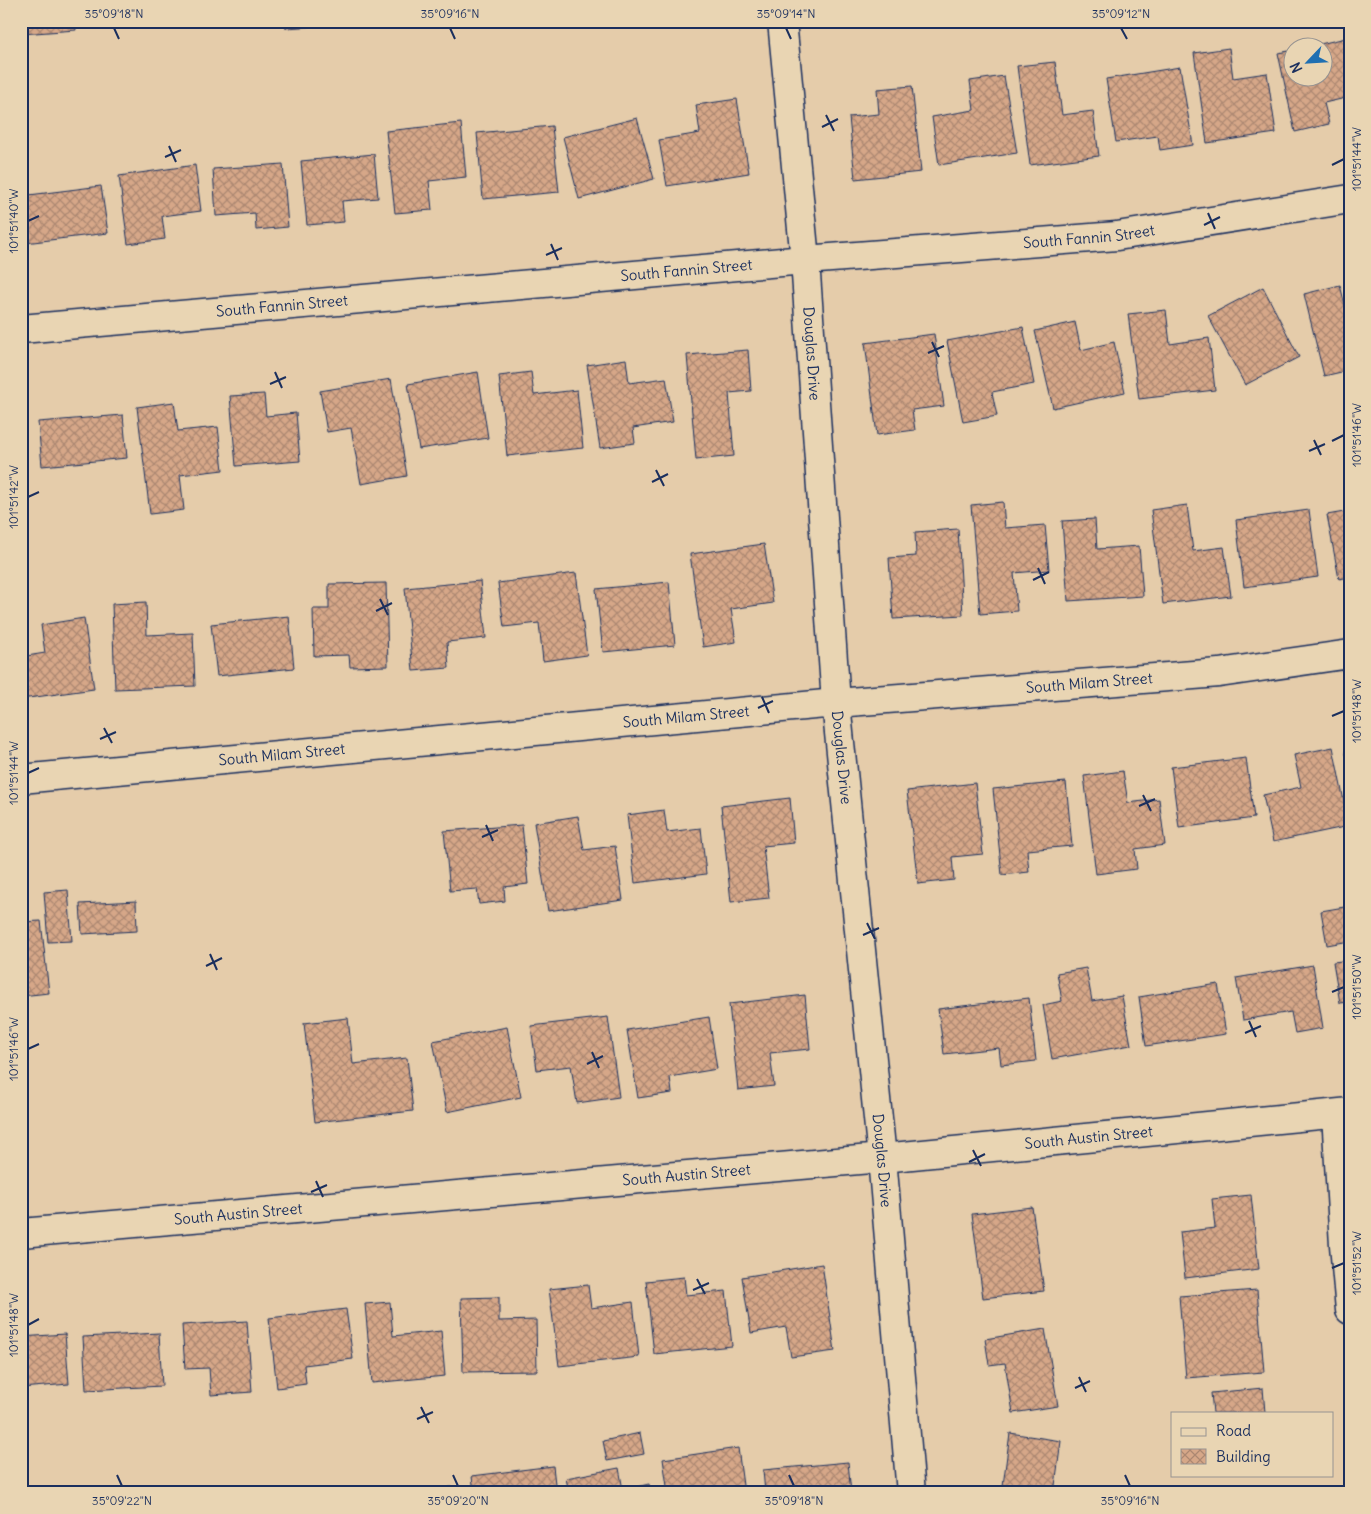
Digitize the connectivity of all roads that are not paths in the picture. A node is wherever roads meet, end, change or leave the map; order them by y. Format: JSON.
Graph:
{"nodes":[{"id":1,"x":782,"y":21,"type":"edge"},
{"id":2,"x":1350,"y":199,"type":"edge"},
{"id":3,"x":805,"y":260,"type":"junction"},
{"id":4,"x":21,"y":329,"type":"edge"},
{"id":5,"x":1350,"y":654,"type":"edge"},
{"id":6,"x":836,"y":703,"type":"junction"},
{"id":7,"x":21,"y":780,"type":"edge"},
{"id":8,"x":1343,"y":1113,"type":"edge"},
{"id":9,"x":882,"y":1158,"type":"junction"},
{"id":10,"x":21,"y":1233,"type":"edge"},
{"id":11,"x":1350,"y":1310,"type":"edge"},
{"id":12,"x":911,"y":1493,"type":"edge"}],
"edges":[{"from":1,"to":3,"type":"street","name":"Douglas Drive"},
{"from":2,"to":3,"type":"street","name":"South Fannin Street"},
{"from":3,"to":4,"type":"street","name":"South Fannin Street"},
{"from":3,"to":6,"type":"street","name":"Douglas Drive"},
{"from":5,"to":6,"type":"street","name":"South Milam Street"},
{"from":6,"to":7,"type":"street","name":"South Milam Street"},
{"from":6,"to":9,"type":"street","name":"Douglas Drive"},
{"from":8,"to":9,"type":"street","name":"South Austin Street"},
{"from":8,"to":11,"type":"street"},
{"from":9,"to":10,"type":"street","name":"South Austin Street"},
{"from":9,"to":12,"type":"street","name":"Douglas Drive"}]}
